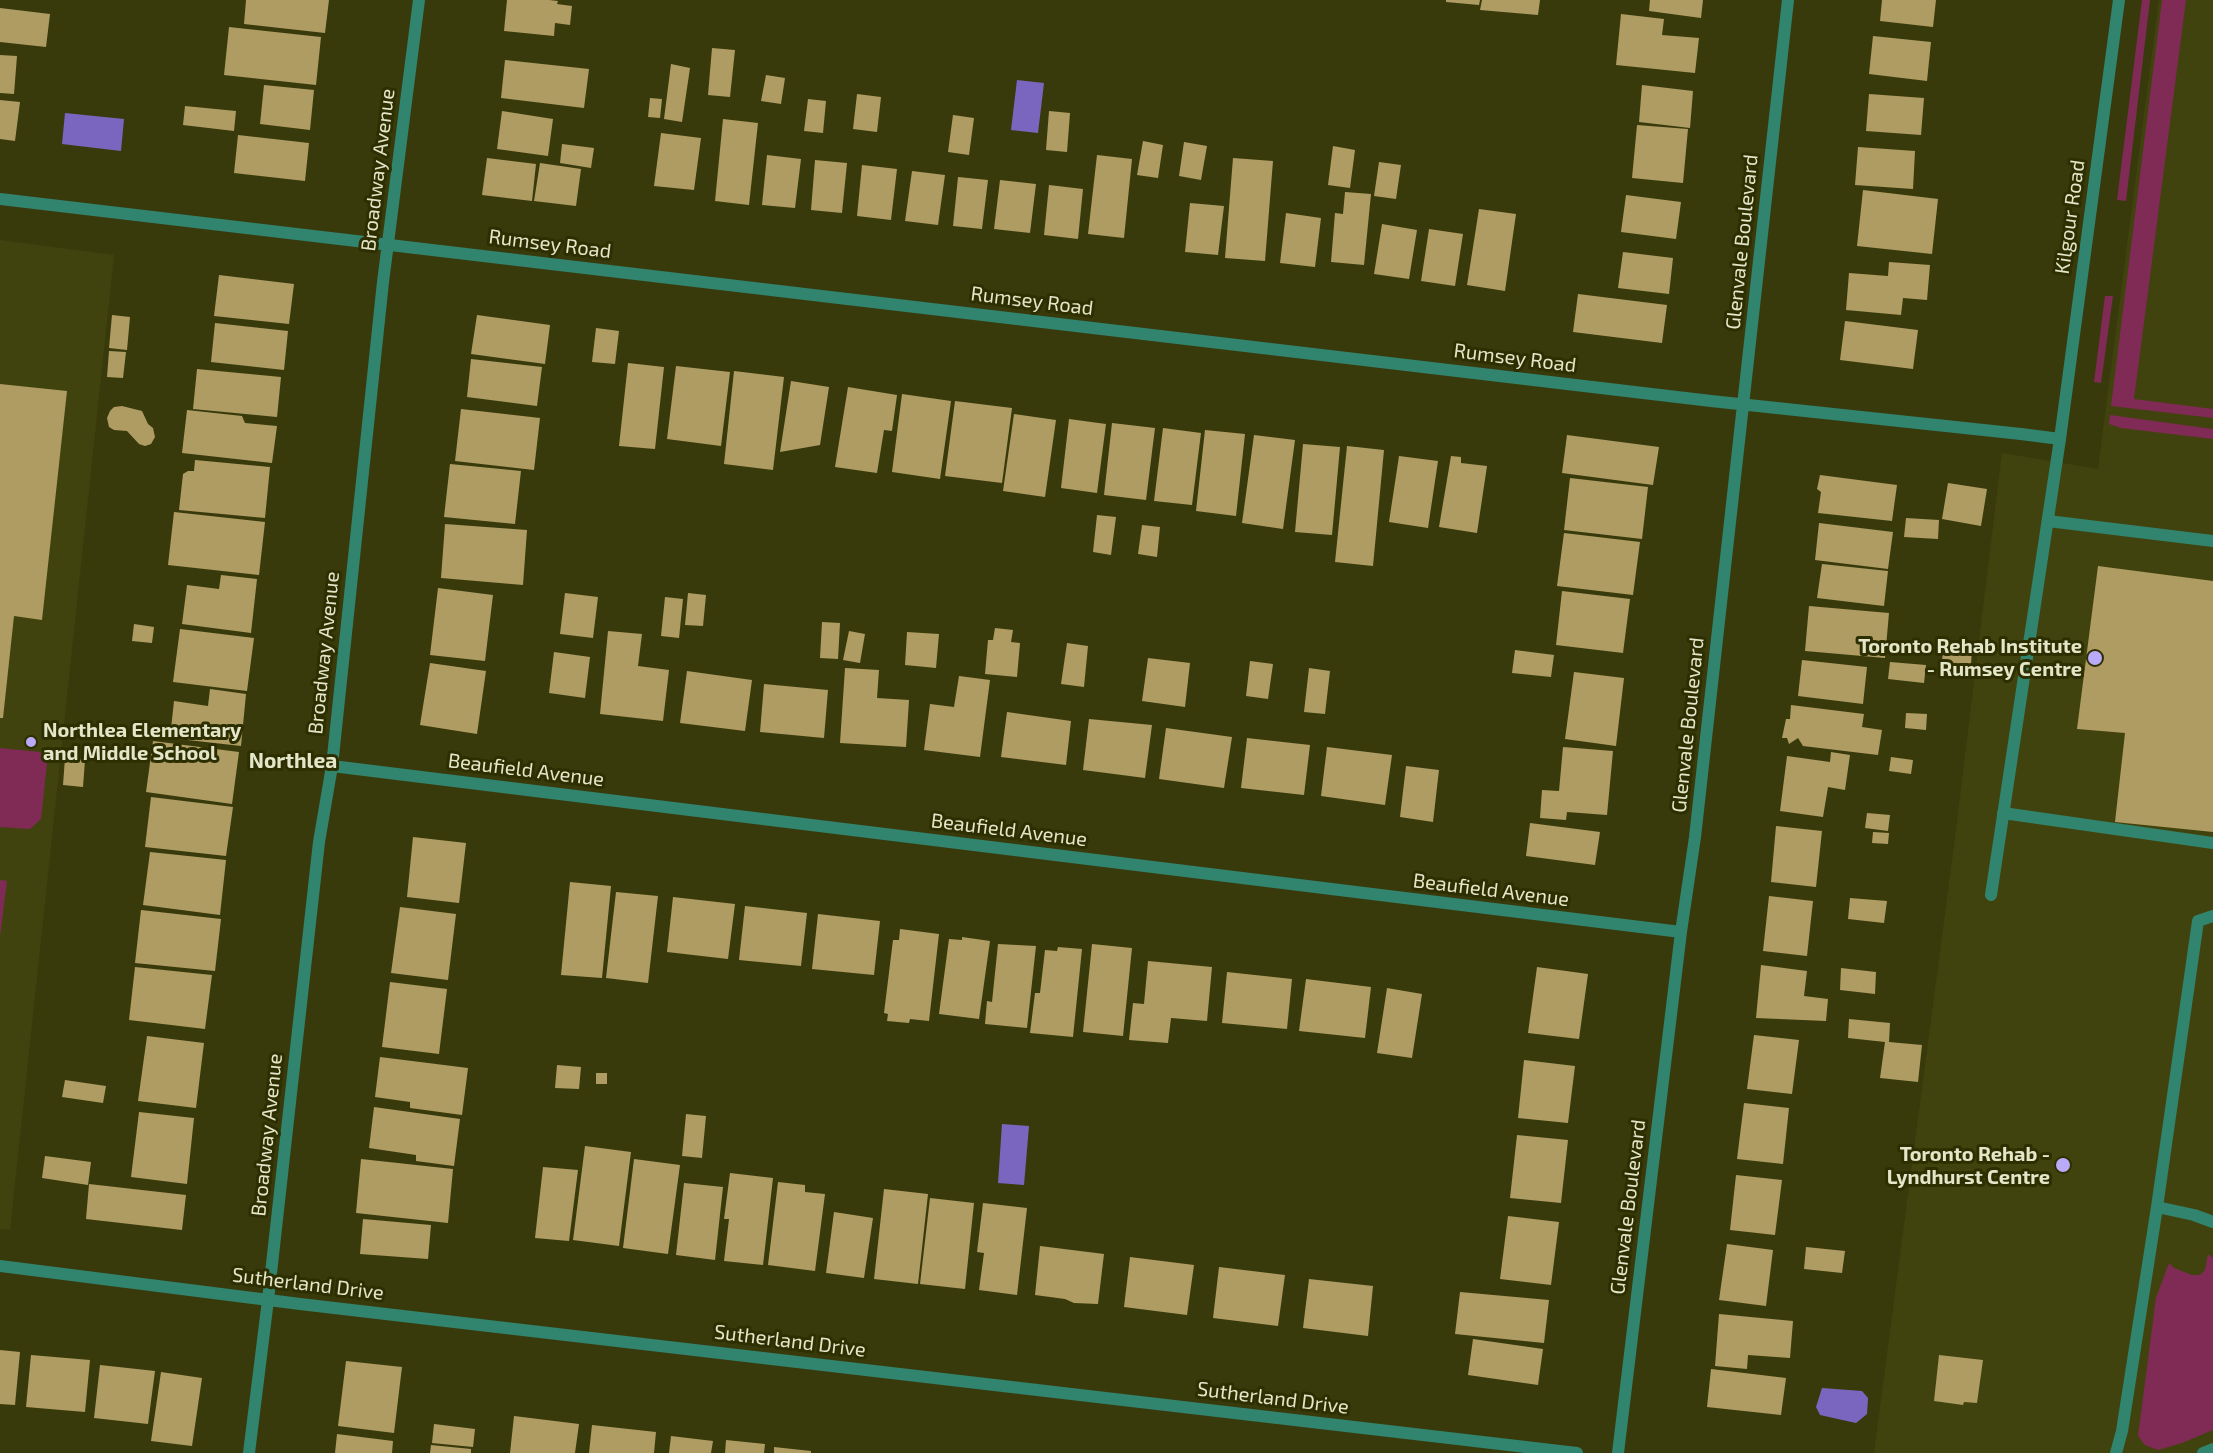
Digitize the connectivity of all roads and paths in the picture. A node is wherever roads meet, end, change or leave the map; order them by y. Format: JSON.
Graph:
{"nodes":[{"id":1,"x":419,"y":0,"type":"edge"},
{"id":2,"x":1788,"y":0,"type":"edge"},
{"id":3,"x":2119,"y":0,"type":"edge"},
{"id":4,"x":0,"y":200,"type":"edge"},
{"id":5,"x":388,"y":245,"type":"junction"},
{"id":6,"x":1743,"y":404,"type":"junction"},
{"id":7,"x":2060,"y":439,"type":"junction"},
{"id":8,"x":2048,"y":521,"type":"junction"},
{"id":9,"x":2213,"y":541,"type":"edge"},
{"id":10,"x":332,"y":766,"type":"junction"},
{"id":11,"x":2004,"y":813,"type":"junction"},
{"id":12,"x":2213,"y":843,"type":"edge"},
{"id":13,"x":1991,"y":895,"type":"dead end"},
{"id":14,"x":2213,"y":916,"type":"edge"},
{"id":15,"x":1681,"y":932,"type":"junction"},
{"id":16,"x":2157,"y":1207,"type":"junction"},
{"id":17,"x":2213,"y":1222,"type":"edge"},
{"id":18,"x":0,"y":1266,"type":"edge"},
{"id":19,"x":268,"y":1300,"type":"junction"},
{"id":20,"x":2213,"y":1449,"type":"edge"},
{"id":21,"x":249,"y":1453,"type":"edge"},
{"id":22,"x":1576,"y":1453,"type":"edge"},
{"id":23,"x":1618,"y":1453,"type":"edge"},
{"id":24,"x":2116,"y":1453,"type":"edge"},
{"id":25,"x":2203,"y":1453,"type":"edge"}],
"edges":[{"from":1,"to":5,"type":"street","name":"Broadway Avenue"},
{"from":2,"to":6,"type":"street","name":"Glenvale Boulevard"},
{"from":3,"to":7,"type":"street","name":"Kilgour Road"},
{"from":4,"to":5,"type":"street","name":"Rumsey Road"},
{"from":5,"to":6,"type":"street","name":"Rumsey Road"},
{"from":5,"to":10,"type":"street","name":"Broadway Avenue"},
{"from":6,"to":7,"type":"street","name":"Rumsey Road"},
{"from":6,"to":15,"type":"street","name":"Glenvale Boulevard"},
{"from":7,"to":8,"type":"street","name":"Kilgour Road"},
{"from":8,"to":9,"type":"street"},
{"from":8,"to":11,"type":"street","name":"Kilgour Road"},
{"from":10,"to":15,"type":"street","name":"Beaufield Avenue"},
{"from":10,"to":19,"type":"street","name":"Broadway Avenue"},
{"from":11,"to":12,"type":"street"},
{"from":11,"to":13,"type":"street","name":"Kilgour Road"},
{"from":14,"to":16,"type":"street"},
{"from":15,"to":23,"type":"street","name":"Glenvale Boulevard"},
{"from":16,"to":17,"type":"street"},
{"from":16,"to":24,"type":"street"},
{"from":18,"to":19,"type":"street","name":"Sutherland Drive"},
{"from":19,"to":21,"type":"street","name":"Broadway Avenue"},
{"from":19,"to":22,"type":"street","name":"Sutherland Drive"},
{"from":20,"to":25,"type":"street"}]}
